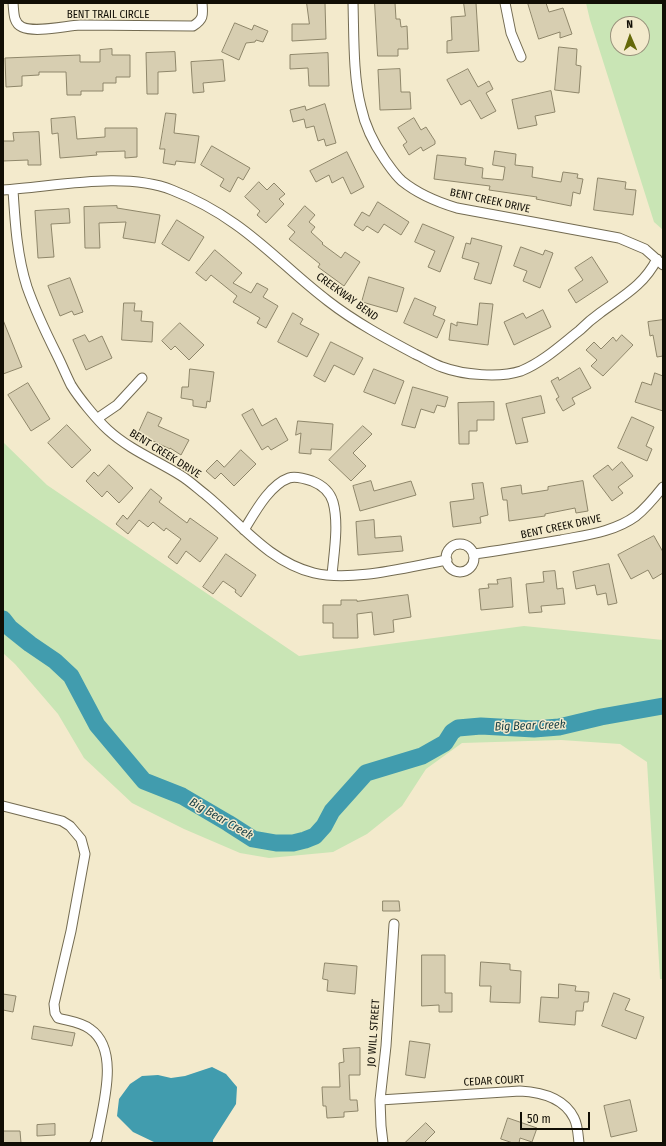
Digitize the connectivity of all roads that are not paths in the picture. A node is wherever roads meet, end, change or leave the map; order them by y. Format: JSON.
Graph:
{"nodes":[{"id":1,"x":14,"y":3,"type":"edge"},
{"id":2,"x":202,"y":3,"type":"edge"},
{"id":3,"x":352,"y":3,"type":"edge"},
{"id":4,"x":505,"y":3,"type":"edge"},
{"id":5,"x":521,"y":57,"type":"dead end"},
{"id":6,"x":8,"y":190,"type":"edge"},
{"id":7,"x":660,"y":262,"type":"edge"},
{"id":8,"x":142,"y":378,"type":"dead end"},
{"id":9,"x":98,"y":418,"type":"junction"},
{"id":10,"x":663,"y":487,"type":"edge"},
{"id":11,"x":244,"y":530,"type":"junction"},
{"id":12,"x":474,"y":554,"type":"junction"},
{"id":13,"x":447,"y":560,"type":"junction"},
{"id":14,"x":332,"y":575,"type":"junction"},
{"id":15,"x":3,"y":806,"type":"edge"},
{"id":16,"x":394,"y":924,"type":"dead end"},
{"id":17,"x":380,"y":1100,"type":"junction"},
{"id":18,"x":95,"y":1143,"type":"edge"},
{"id":19,"x":383,"y":1143,"type":"edge"},
{"id":20,"x":579,"y":1143,"type":"edge"}],
"edges":[{"from":1,"to":2,"type":"street","name":"BENT TRAIL CIRCLE"},
{"from":3,"to":7,"type":"street","name":"BENT CREEK DRIVE"},
{"from":4,"to":5,"type":"street"},
{"from":6,"to":7,"type":"street","name":"CREEKWAY BEND"},
{"from":6,"to":9,"type":"street","name":"BENT CREEK DRIVE"},
{"from":8,"to":9,"type":"street"},
{"from":9,"to":11,"type":"street","name":"BENT CREEK DRIVE"},
{"from":10,"to":12,"type":"street","name":"BENT CREEK DRIVE"},
{"from":11,"to":14,"type":"street","name":"BENT CREEK DRIVE"},
{"from":11,"to":14,"type":"street"},
{"from":12,"to":13,"type":"street"},
{"from":12,"to":13,"type":"street"},
{"from":13,"to":14,"type":"street","name":"BENT CREEK DRIVE"},
{"from":15,"to":18,"type":"street"},
{"from":16,"to":17,"type":"street","name":"JO WILL STREET"},
{"from":17,"to":19,"type":"street","name":"JO WILL STREET"},
{"from":17,"to":20,"type":"street","name":"CEDAR COURT"}]}
